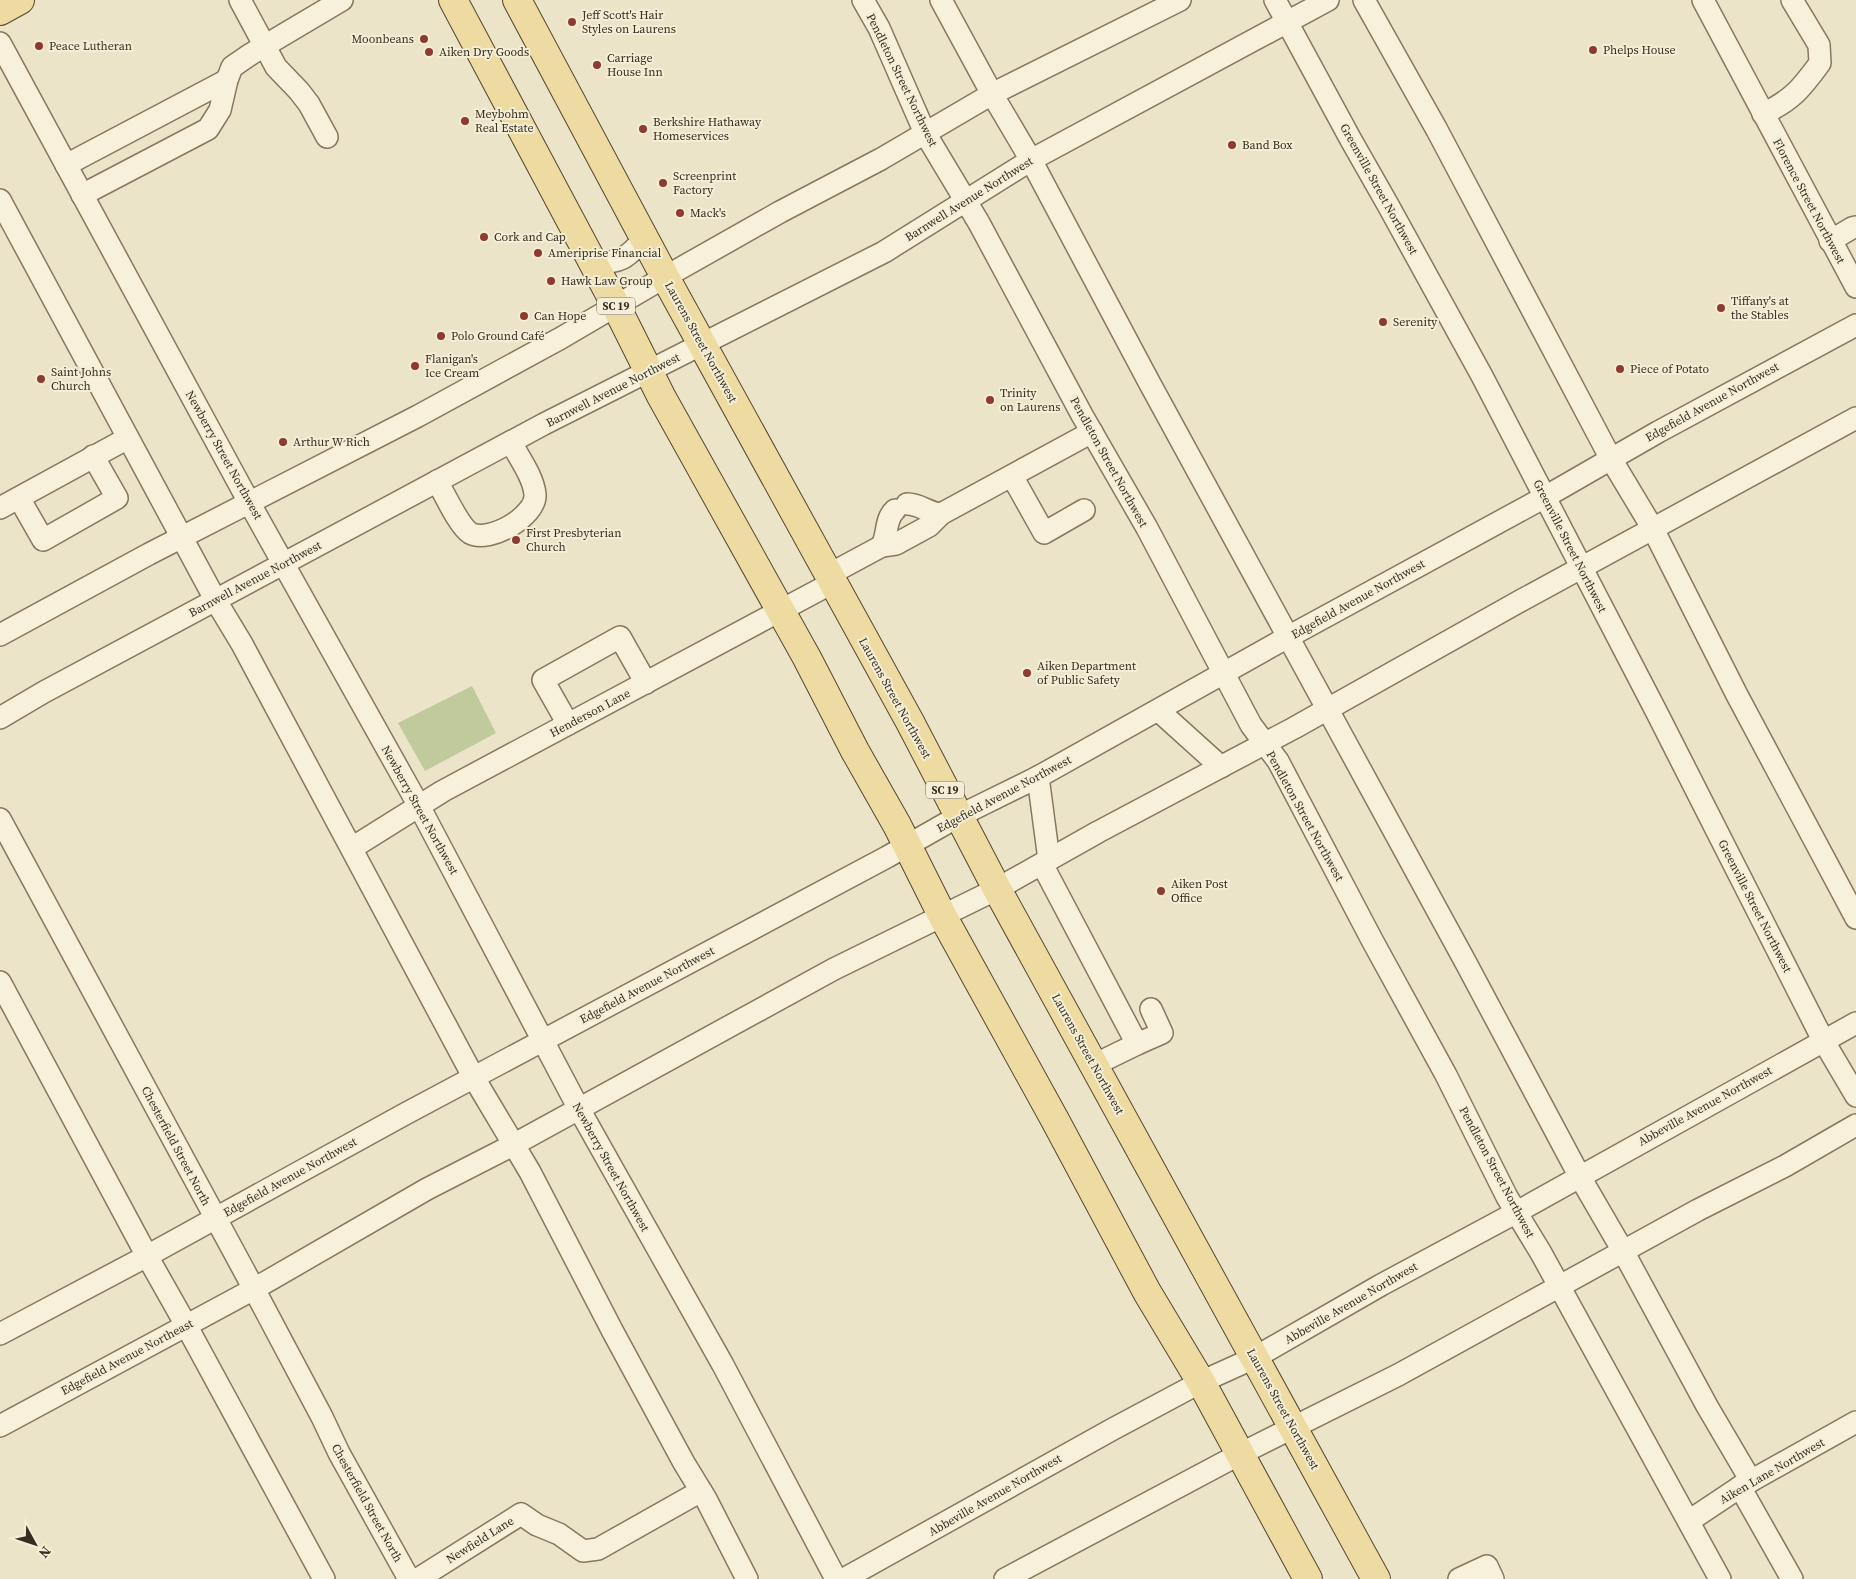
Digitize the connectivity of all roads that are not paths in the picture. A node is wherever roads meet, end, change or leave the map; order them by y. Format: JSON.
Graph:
{"nodes":[{"id":1,"x":20,"y":0,"type":"edge"},
{"id":2,"x":240,"y":0,"type":"edge"},
{"id":3,"x":342,"y":0,"type":"edge"},
{"id":4,"x":453,"y":0,"type":"edge"},
{"id":5,"x":516,"y":0,"type":"edge"},
{"id":6,"x":863,"y":0,"type":"edge"},
{"id":7,"x":942,"y":0,"type":"edge"},
{"id":8,"x":1180,"y":0,"type":"edge"},
{"id":9,"x":1275,"y":0,"type":"edge"},
{"id":10,"x":1328,"y":0,"type":"edge"},
{"id":11,"x":1364,"y":0,"type":"edge"},
{"id":12,"x":1703,"y":0,"type":"edge"},
{"id":13,"x":1792,"y":0,"type":"edge"},
{"id":14,"x":0,"y":11,"type":"edge"},
{"id":15,"x":1287,"y":23,"type":"junction"},
{"id":16,"x":0,"y":43,"type":"edge"},
{"id":17,"x":264,"y":46,"type":"junction"},
{"id":18,"x":227,"y":80,"type":"junction"},
{"id":19,"x":992,"y":94,"type":"junction"},
{"id":20,"x":1762,"y":114,"type":"junction"},
{"id":21,"x":148,"y":122,"type":"junction"},
{"id":22,"x":925,"y":133,"type":"junction"},
{"id":23,"x":327,"y":137,"type":"dead end"},
{"id":24,"x":164,"y":152,"type":"junction"},
{"id":25,"x":1032,"y":160,"type":"junction"},
{"id":26,"x":66,"y":165,"type":"junction"},
{"id":27,"x":82,"y":195,"type":"junction"},
{"id":28,"x":0,"y":200,"type":"edge"},
{"id":29,"x":964,"y":200,"type":"junction"},
{"id":30,"x":1856,"y":227,"type":"edge"},
{"id":31,"x":644,"y":239,"type":"junction"},
{"id":32,"x":1830,"y":241,"type":"junction"},
{"id":33,"x":594,"y":264,"type":"junction"},
{"id":34,"x":665,"y":277,"type":"junction"},
{"id":35,"x":1856,"y":287,"type":"edge"},
{"id":36,"x":616,"y":306,"type":"junction"},
{"id":37,"x":1856,"y":325,"type":"edge"},
{"id":38,"x":702,"y":345,"type":"junction"},
{"id":39,"x":649,"y":372,"type":"junction"},
{"id":40,"x":1856,"y":418,"type":"edge"},
{"id":41,"x":1092,"y":432,"type":"junction"},
{"id":42,"x":128,"y":438,"type":"junction"},
{"id":43,"x":511,"y":442,"type":"junction"},
{"id":44,"x":94,"y":456,"type":"junction"},
{"id":45,"x":1611,"y":459,"type":"junction"},
{"id":46,"x":1012,"y":476,"type":"junction"},
{"id":47,"x":437,"y":481,"type":"junction"},
{"id":48,"x":1545,"y":497,"type":"junction"},
{"id":49,"x":19,"y":498,"type":"junction"},
{"id":50,"x":250,"y":504,"type":"junction"},
{"id":51,"x":0,"y":508,"type":"edge"},
{"id":52,"x":1084,"y":510,"type":"dead end"},
{"id":53,"x":941,"y":514,"type":"junction"},
{"id":54,"x":1653,"y":529,"type":"junction"},
{"id":55,"x":182,"y":538,"type":"junction"},
{"id":56,"x":882,"y":546,"type":"junction"},
{"id":57,"x":284,"y":564,"type":"junction"},
{"id":58,"x":1582,"y":569,"type":"junction"},
{"id":59,"x":830,"y":579,"type":"junction"},
{"id":60,"x":216,"y":601,"type":"junction"},
{"id":61,"x":780,"y":611,"type":"junction"},
{"id":62,"x":0,"y":636,"type":"edge"},
{"id":63,"x":1288,"y":637,"type":"junction"},
{"id":64,"x":1223,"y":674,"type":"junction"},
{"id":65,"x":646,"y":683,"type":"junction"},
{"id":66,"x":1328,"y":708,"type":"junction"},
{"id":67,"x":1159,"y":711,"type":"junction"},
{"id":68,"x":0,"y":718,"type":"edge"},
{"id":69,"x":568,"y":724,"type":"junction"},
{"id":70,"x":1265,"y":743,"type":"junction"},
{"id":71,"x":1221,"y":767,"type":"junction"},
{"id":72,"x":1038,"y":778,"type":"junction"},
{"id":73,"x":418,"y":806,"type":"junction"},
{"id":74,"x":959,"y":816,"type":"junction"},
{"id":75,"x":0,"y":818,"type":"edge"},
{"id":76,"x":907,"y":846,"type":"junction"},
{"id":77,"x":352,"y":848,"type":"junction"},
{"id":78,"x":1046,"y":862,"type":"junction"},
{"id":79,"x":997,"y":889,"type":"junction"},
{"id":80,"x":943,"y":917,"type":"junction"},
{"id":81,"x":1856,"y":918,"type":"edge"},
{"id":82,"x":0,"y":982,"type":"edge"},
{"id":83,"x":1151,"y":1008,"type":"dead end"},
{"id":84,"x":1856,"y":1023,"type":"edge"},
{"id":85,"x":1823,"y":1040,"type":"junction"},
{"id":86,"x":544,"y":1041,"type":"junction"},
{"id":87,"x":1137,"y":1044,"type":"junction"},
{"id":88,"x":1094,"y":1065,"type":"junction"},
{"id":89,"x":474,"y":1078,"type":"junction"},
{"id":90,"x":1856,"y":1096,"type":"edge"},
{"id":91,"x":579,"y":1110,"type":"junction"},
{"id":92,"x":1856,"y":1125,"type":"edge"},
{"id":93,"x":513,"y":1145,"type":"junction"},
{"id":94,"x":1580,"y":1177,"type":"junction"},
{"id":95,"x":1516,"y":1212,"type":"junction"},
{"id":96,"x":215,"y":1218,"type":"junction"},
{"id":97,"x":1623,"y":1251,"type":"junction"},
{"id":98,"x":147,"y":1256,"type":"junction"},
{"id":99,"x":1559,"y":1287,"type":"junction"},
{"id":100,"x":254,"y":1289,"type":"junction"},
{"id":101,"x":186,"y":1325,"type":"junction"},
{"id":102,"x":0,"y":1334,"type":"edge"},
{"id":103,"x":1254,"y":1358,"type":"junction"},
{"id":104,"x":1201,"y":1382,"type":"junction"},
{"id":105,"x":1856,"y":1422,"type":"edge"},
{"id":106,"x":0,"y":1426,"type":"edge"},
{"id":107,"x":1293,"y":1428,"type":"junction"},
{"id":108,"x":1240,"y":1454,"type":"junction"},
{"id":109,"x":1746,"y":1484,"type":"junction"},
{"id":110,"x":701,"y":1491,"type":"junction"},
{"id":111,"x":1689,"y":1521,"type":"junction"},
{"id":112,"x":324,"y":1579,"type":"edge"},
{"id":113,"x":409,"y":1579,"type":"edge"},
{"id":114,"x":418,"y":1579,"type":"edge"},
{"id":115,"x":747,"y":1579,"type":"edge"},
{"id":116,"x":836,"y":1579,"type":"edge"},
{"id":117,"x":844,"y":1579,"type":"edge"},
{"id":118,"x":1005,"y":1579,"type":"edge"},
{"id":119,"x":1308,"y":1579,"type":"edge"},
{"id":120,"x":1376,"y":1579,"type":"edge"},
{"id":121,"x":1459,"y":1579,"type":"edge"},
{"id":122,"x":1493,"y":1579,"type":"edge"},
{"id":123,"x":1720,"y":1579,"type":"edge"},
{"id":124,"x":1792,"y":1579,"type":"edge"}],
"edges":[{"from":1,"to":14,"type":"main road"},
{"from":2,"to":17,"type":"street"},
{"from":3,"to":17,"type":"street"},
{"from":4,"to":33,"type":"main road","number":"SC 19"},
{"from":5,"to":31,"type":"main road","name":"Laurens Street Northwest","number":"SC 19"},
{"from":6,"to":22,"type":"street","name":"Pendleton Street Northwest"},
{"from":7,"to":19,"type":"street"},
{"from":8,"to":19,"type":"street"},
{"from":9,"to":15,"type":"street","name":"Greenville Street Northwest"},
{"from":10,"to":15,"type":"street","name":"Barnwell Avenue Northwest"},
{"from":11,"to":45,"type":"street"},
{"from":12,"to":20,"type":"street","name":"Florence Street Northwest"},
{"from":13,"to":20,"type":"street"},
{"from":15,"to":25,"type":"street","name":"Barnwell Avenue Northwest"},
{"from":15,"to":48,"type":"street","name":"Greenville Street Northwest"},
{"from":16,"to":26,"type":"street","name":"Newberry Street Northwest"},
{"from":17,"to":18,"type":"street"},
{"from":17,"to":23,"type":"street"},
{"from":18,"to":21,"type":"street"},
{"from":18,"to":24,"type":"street"},
{"from":19,"to":22,"type":"street"},
{"from":19,"to":25,"type":"street"},
{"from":20,"to":32,"type":"street","name":"Florence Street Northwest"},
{"from":21,"to":24,"type":"street"},
{"from":21,"to":26,"type":"street"},
{"from":22,"to":29,"type":"street","name":"Pendleton Street Northwest"},
{"from":22,"to":34,"type":"street"},
{"from":24,"to":27,"type":"street"},
{"from":25,"to":29,"type":"street","name":"Barnwell Avenue Northwest"},
{"from":25,"to":63,"type":"street"},
{"from":26,"to":27,"type":"street","name":"Newberry Street Northwest"},
{"from":27,"to":50,"type":"street","name":"Newberry Street Northwest"},
{"from":28,"to":42,"type":"street"},
{"from":29,"to":38,"type":"street","name":"Barnwell Avenue Northwest"},
{"from":29,"to":41,"type":"street","name":"Pendleton Street Northwest"},
{"from":30,"to":32,"type":"street"},
{"from":31,"to":33,"type":"street"},
{"from":31,"to":34,"type":"main road","name":"Laurens Street Northwest","number":"SC 19"},
{"from":32,"to":35,"type":"street","name":"Florence Street Northwest"},
{"from":33,"to":36,"type":"main road","number":"SC 19"},
{"from":34,"to":36,"type":"street"},
{"from":34,"to":38,"type":"main road","name":"Laurens Street Northwest","number":"SC 19"},
{"from":36,"to":39,"type":"main road","number":"SC 19"},
{"from":36,"to":50,"type":"street"},
{"from":37,"to":45,"type":"street","name":"Edgefield Avenue Northwest"},
{"from":38,"to":39,"type":"street","name":"Barnwell Avenue Northwest"},
{"from":38,"to":59,"type":"main road","name":"Laurens Street Northwest","number":"SC 19"},
{"from":39,"to":43,"type":"street","name":"Barnwell Avenue Northwest"},
{"from":39,"to":61,"type":"main road","number":"SC 19"},
{"from":40,"to":54,"type":"street"},
{"from":41,"to":46,"type":"street","name":"Henderson Lane"},
{"from":41,"to":64,"type":"street","name":"Pendleton Street Northwest"},
{"from":42,"to":44,"type":"street"},
{"from":42,"to":55,"type":"street"},
{"from":43,"to":47,"type":"street","name":"Barnwell Avenue Northwest"},
{"from":43,"to":47,"type":"street"},
{"from":44,"to":49,"type":"street"},
{"from":44,"to":49,"type":"street"},
{"from":45,"to":48,"type":"street","name":"Edgefield Avenue Northwest"},
{"from":45,"to":54,"type":"street"},
{"from":46,"to":52,"type":"street"},
{"from":46,"to":53,"type":"street","name":"Henderson Lane"},
{"from":47,"to":57,"type":"street","name":"Barnwell Avenue Northwest"},
{"from":48,"to":58,"type":"street","name":"Greenville Street Northwest"},
{"from":48,"to":63,"type":"street","name":"Edgefield Avenue Northwest"},
{"from":49,"to":51,"type":"street"},
{"from":50,"to":55,"type":"street"},
{"from":50,"to":57,"type":"street","name":"Newberry Street Northwest"},
{"from":53,"to":56,"type":"street","name":"Henderson Lane"},
{"from":53,"to":56,"type":"street"},
{"from":54,"to":58,"type":"street"},
{"from":54,"to":81,"type":"street"},
{"from":55,"to":60,"type":"street"},
{"from":55,"to":62,"type":"street"},
{"from":56,"to":59,"type":"street","name":"Henderson Lane"},
{"from":57,"to":60,"type":"street","name":"Barnwell Avenue Northwest"},
{"from":57,"to":73,"type":"street","name":"Newberry Street Northwest"},
{"from":58,"to":66,"type":"street"},
{"from":58,"to":85,"type":"street","name":"Greenville Street Northwest"},
{"from":59,"to":61,"type":"street","name":"Henderson Lane"},
{"from":59,"to":74,"type":"main road","name":"Laurens Street Northwest","number":"SC 19"},
{"from":60,"to":68,"type":"street","name":"Barnwell Avenue Northwest"},
{"from":60,"to":77,"type":"street"},
{"from":61,"to":65,"type":"street","name":"Henderson Lane"},
{"from":61,"to":76,"type":"main road","number":"SC 19"},
{"from":63,"to":64,"type":"street","name":"Edgefield Avenue Northwest"},
{"from":63,"to":66,"type":"street"},
{"from":64,"to":67,"type":"street","name":"Edgefield Avenue Northwest"},
{"from":64,"to":70,"type":"street","name":"Pendleton Street Northwest"},
{"from":65,"to":69,"type":"street","name":"Henderson Lane"},
{"from":65,"to":69,"type":"street"},
{"from":66,"to":70,"type":"street"},
{"from":66,"to":94,"type":"street"},
{"from":67,"to":71,"type":"street"},
{"from":67,"to":72,"type":"street","name":"Edgefield Avenue Northwest"},
{"from":69,"to":73,"type":"street","name":"Henderson Lane"},
{"from":70,"to":71,"type":"street"},
{"from":70,"to":95,"type":"street","name":"Pendleton Street Northwest"},
{"from":71,"to":78,"type":"street"},
{"from":72,"to":74,"type":"street","name":"Edgefield Avenue Northwest"},
{"from":72,"to":78,"type":"street"},
{"from":73,"to":77,"type":"street","name":"Henderson Lane"},
{"from":73,"to":86,"type":"street","name":"Newberry Street Northwest"},
{"from":74,"to":76,"type":"street","name":"Edgefield Avenue Northwest"},
{"from":74,"to":79,"type":"main road","name":"Laurens Street Northwest","number":"SC 19"},
{"from":75,"to":96,"type":"street","name":"Chesterfield Street North"},
{"from":76,"to":80,"type":"main road","number":"SC 19"},
{"from":76,"to":86,"type":"street","name":"Edgefield Avenue Northwest"},
{"from":77,"to":89,"type":"street"},
{"from":78,"to":79,"type":"street"},
{"from":78,"to":87,"type":"street"},
{"from":79,"to":80,"type":"street"},
{"from":79,"to":88,"type":"main road","name":"Laurens Street Northwest","number":"SC 19"},
{"from":80,"to":91,"type":"street"},
{"from":80,"to":104,"type":"main road","number":"SC 19"},
{"from":82,"to":98,"type":"street"},
{"from":83,"to":87,"type":"street"},
{"from":84,"to":85,"type":"street","name":"Abbeville Avenue Northwest"},
{"from":85,"to":90,"type":"street","name":"Greenville Street Northwest"},
{"from":85,"to":94,"type":"street","name":"Abbeville Avenue Northwest"},
{"from":86,"to":89,"type":"street","name":"Edgefield Avenue Northwest"},
{"from":86,"to":91,"type":"street","name":"Newberry Street Northwest"},
{"from":87,"to":88,"type":"street"},
{"from":88,"to":103,"type":"main road","name":"Laurens Street Northwest","number":"SC 19"},
{"from":89,"to":93,"type":"street"},
{"from":89,"to":96,"type":"street","name":"Edgefield Avenue Northwest"},
{"from":91,"to":93,"type":"street"},
{"from":91,"to":116,"type":"street","name":"Newberry Street Northwest"},
{"from":92,"to":97,"type":"street"},
{"from":93,"to":100,"type":"street"},
{"from":93,"to":110,"type":"street"},
{"from":94,"to":95,"type":"street","name":"Abbeville Avenue Northwest"},
{"from":94,"to":97,"type":"street"},
{"from":95,"to":99,"type":"street","name":"Pendleton Street Northwest"},
{"from":95,"to":103,"type":"street","name":"Abbeville Avenue Northwest"},
{"from":96,"to":98,"type":"street","name":"Edgefield Avenue Northwest"},
{"from":96,"to":100,"type":"street","name":"Chesterfield Street North"},
{"from":97,"to":99,"type":"street"},
{"from":97,"to":109,"type":"street"},
{"from":98,"to":101,"type":"street"},
{"from":98,"to":102,"type":"street"},
{"from":99,"to":107,"type":"street"},
{"from":99,"to":111,"type":"street","name":"Pendleton Street Northwest"},
{"from":100,"to":101,"type":"street","name":"Edgefield Avenue Northeast"},
{"from":100,"to":113,"type":"street","name":"Chesterfield Street North"},
{"from":101,"to":106,"type":"street","name":"Edgefield Avenue Northeast"},
{"from":101,"to":112,"type":"street"},
{"from":103,"to":104,"type":"street","name":"Abbeville Avenue Northwest"},
{"from":103,"to":107,"type":"main road","name":"Laurens Street Northwest","number":"SC 19"},
{"from":104,"to":108,"type":"main road","number":"SC 19"},
{"from":104,"to":117,"type":"street","name":"Abbeville Avenue Northwest"},
{"from":105,"to":109,"type":"street","name":"Aiken Lane Northwest"},
{"from":107,"to":108,"type":"street"},
{"from":107,"to":120,"type":"main road","name":"Laurens Street Northwest","number":"SC 19"},
{"from":108,"to":118,"type":"street"},
{"from":108,"to":119,"type":"main road","number":"SC 19"},
{"from":109,"to":111,"type":"street","name":"Aiken Lane Northwest"},
{"from":109,"to":124,"type":"street"},
{"from":110,"to":114,"type":"street","name":"Newfield Lane"},
{"from":110,"to":115,"type":"street"},
{"from":111,"to":123,"type":"street","name":"Pendleton Street Northwest"},
{"from":121,"to":122,"type":"street"}]}
